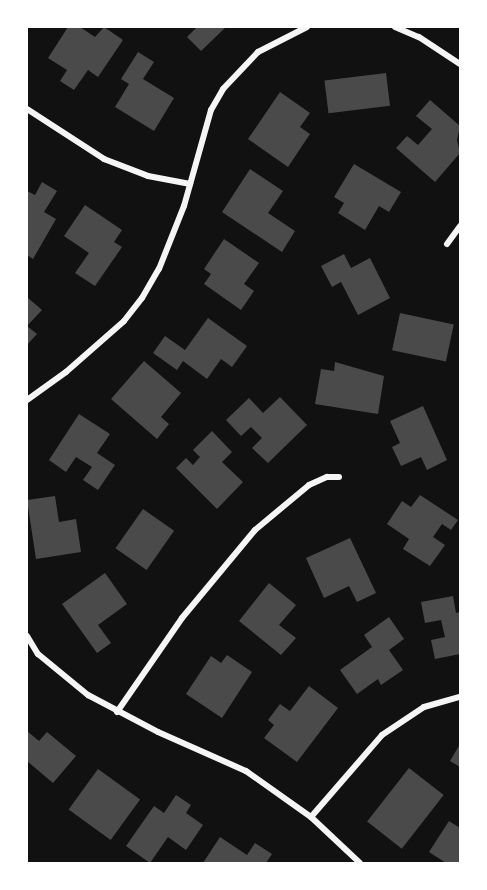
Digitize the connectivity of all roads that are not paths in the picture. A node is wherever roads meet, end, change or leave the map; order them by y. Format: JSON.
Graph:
{"nodes":[{"id":1,"x":307,"y":27,"type":"edge"},
{"id":2,"x":395,"y":27,"type":"edge"},
{"id":3,"x":460,"y":64,"type":"edge"},
{"id":4,"x":27,"y":109,"type":"edge"},
{"id":5,"x":190,"y":184,"type":"junction"},
{"id":6,"x":460,"y":226,"type":"edge"},
{"id":7,"x":447,"y":244,"type":"dead end"},
{"id":8,"x":27,"y":400,"type":"edge"},
{"id":9,"x":339,"y":477,"type":"dead end"},
{"id":10,"x":27,"y":636,"type":"edge"},
{"id":11,"x":460,"y":697,"type":"edge"},
{"id":12,"x":117,"y":712,"type":"junction"},
{"id":13,"x":311,"y":817,"type":"junction"},
{"id":14,"x":360,"y":863,"type":"edge"}],
"edges":[{"from":1,"to":5,"type":"street"},
{"from":2,"to":3,"type":"street"},
{"from":4,"to":5,"type":"street"},
{"from":5,"to":8,"type":"street"},
{"from":6,"to":7,"type":"street"},
{"from":9,"to":12,"type":"street"},
{"from":10,"to":12,"type":"street"},
{"from":11,"to":13,"type":"street"},
{"from":12,"to":13,"type":"street"},
{"from":13,"to":14,"type":"street"}]}
